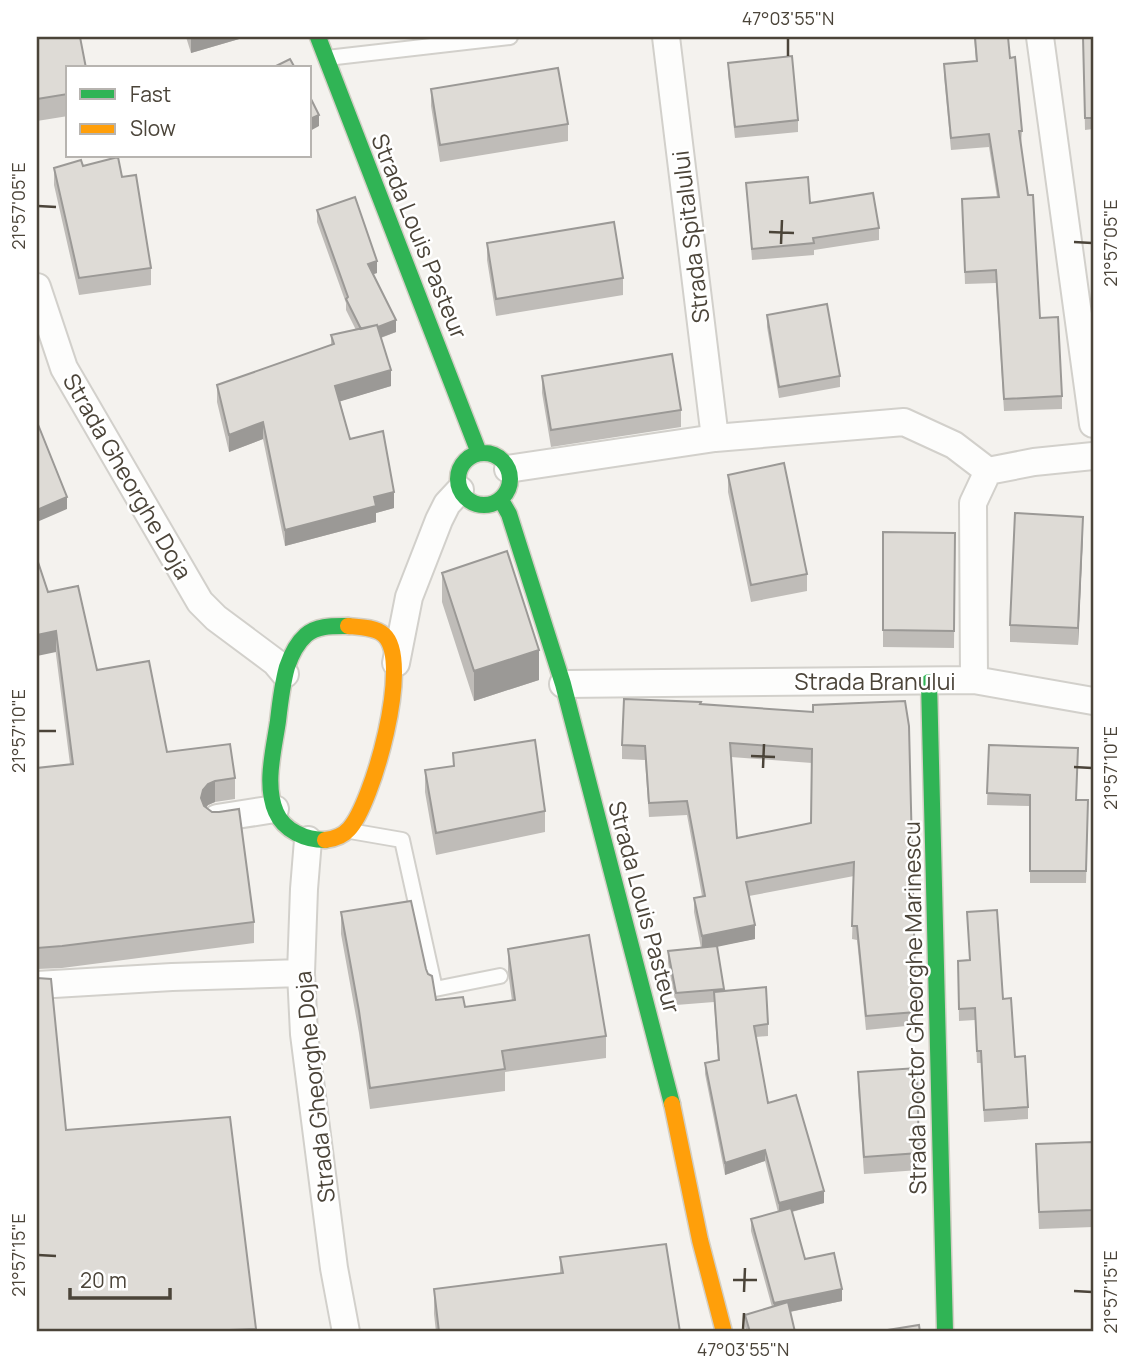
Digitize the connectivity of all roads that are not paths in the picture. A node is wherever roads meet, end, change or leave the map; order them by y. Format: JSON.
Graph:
{"nodes":[{"id":1,"x":318,"y":37,"type":"edge"},
{"id":2,"x":510,"y":37,"type":"edge"},
{"id":3,"x":666,"y":37,"type":"edge"},
{"id":4,"x":1040,"y":37,"type":"edge"},
{"id":5,"x":325,"y":58,"type":"junction"},
{"id":6,"x":37,"y":287,"type":"edge"},
{"id":7,"x":1093,"y":424,"type":"edge"},
{"id":8,"x":715,"y":438,"type":"junction"},
{"id":9,"x":479,"y":453,"type":"junction"},
{"id":10,"x":1093,"y":456,"type":"edge"},
{"id":11,"x":508,"y":469,"type":"junction"},
{"id":12,"x":988,"y":471,"type":"junction"},
{"id":13,"x":460,"y":489,"type":"junction"},
{"id":14,"x":501,"y":500,"type":"junction"},
{"id":15,"x":409,"y":597,"type":"junction"},
{"id":16,"x":362,"y":628,"type":"junction"},
{"id":17,"x":308,"y":633,"type":"junction"},
{"id":18,"x":251,"y":644,"type":"junction"},
{"id":19,"x":395,"y":669,"type":"junction"},
{"id":20,"x":285,"y":674,"type":"junction"},
{"id":21,"x":974,"y":680,"type":"junction"},
{"id":22,"x":929,"y":682,"type":"junction"},
{"id":23,"x":564,"y":684,"type":"junction"},
{"id":24,"x":1093,"y":701,"type":"edge"},
{"id":25,"x":275,"y":809,"type":"junction"},
{"id":26,"x":217,"y":818,"type":"edge"},
{"id":27,"x":349,"y":831,"type":"junction"},
{"id":28,"x":308,"y":840,"type":"junction"},
{"id":29,"x":301,"y":973,"type":"junction"},
{"id":30,"x":500,"y":976,"type":"dead end"},
{"id":31,"x":37,"y":985,"type":"edge"},
{"id":32,"x":346,"y":1332,"type":"edge"},
{"id":33,"x":724,"y":1332,"type":"edge"},
{"id":34,"x":945,"y":1332,"type":"edge"}],
"edges":[{"from":1,"to":5,"type":"main road","name":"Strada Louis Pasteur"},
{"from":2,"to":5,"type":"lane"},
{"from":3,"to":8,"type":"street","name":"Strada Spitalului"},
{"from":4,"to":7,"type":"street"},
{"from":5,"to":9,"type":"main road","name":"Strada Louis Pasteur"},
{"from":6,"to":18,"type":"street","name":"Strada Gheorghe Doja"},
{"from":8,"to":11,"type":"street"},
{"from":8,"to":12,"type":"street"},
{"from":9,"to":11,"type":"main road"},
{"from":9,"to":13,"type":"main road"},
{"from":10,"to":12,"type":"street"},
{"from":11,"to":14,"type":"main road"},
{"from":12,"to":21,"type":"street","name":"Strada Branului"},
{"from":13,"to":14,"type":"main road"},
{"from":13,"to":15,"type":"street"},
{"from":14,"to":23,"type":"main road","name":"Strada Louis Pasteur"},
{"from":15,"to":16,"type":"street"},
{"from":15,"to":19,"type":"street"},
{"from":16,"to":17,"type":"main road"},
{"from":16,"to":19,"type":"main road"},
{"from":17,"to":18,"type":"street"},
{"from":17,"to":20,"type":"main road"},
{"from":18,"to":20,"type":"street","name":"Strada Gheorghe Doja"},
{"from":19,"to":27,"type":"main road"},
{"from":20,"to":25,"type":"main road"},
{"from":21,"to":22,"type":"street","name":"Strada Branului"},
{"from":21,"to":24,"type":"street"},
{"from":22,"to":23,"type":"street","name":"Strada Branului"},
{"from":22,"to":34,"type":"main road","name":"Strada Doctor Gheorghe Marinescu"},
{"from":23,"to":33,"type":"main road","name":"Strada Louis Pasteur"},
{"from":25,"to":26,"type":"street"},
{"from":25,"to":28,"type":"main road"},
{"from":27,"to":28,"type":"main road"},
{"from":27,"to":30,"type":"lane"},
{"from":28,"to":29,"type":"street","name":"Strada Gheorghe Doja"},
{"from":29,"to":31,"type":"street"},
{"from":29,"to":32,"type":"street","name":"Strada Gheorghe Doja"}]}
